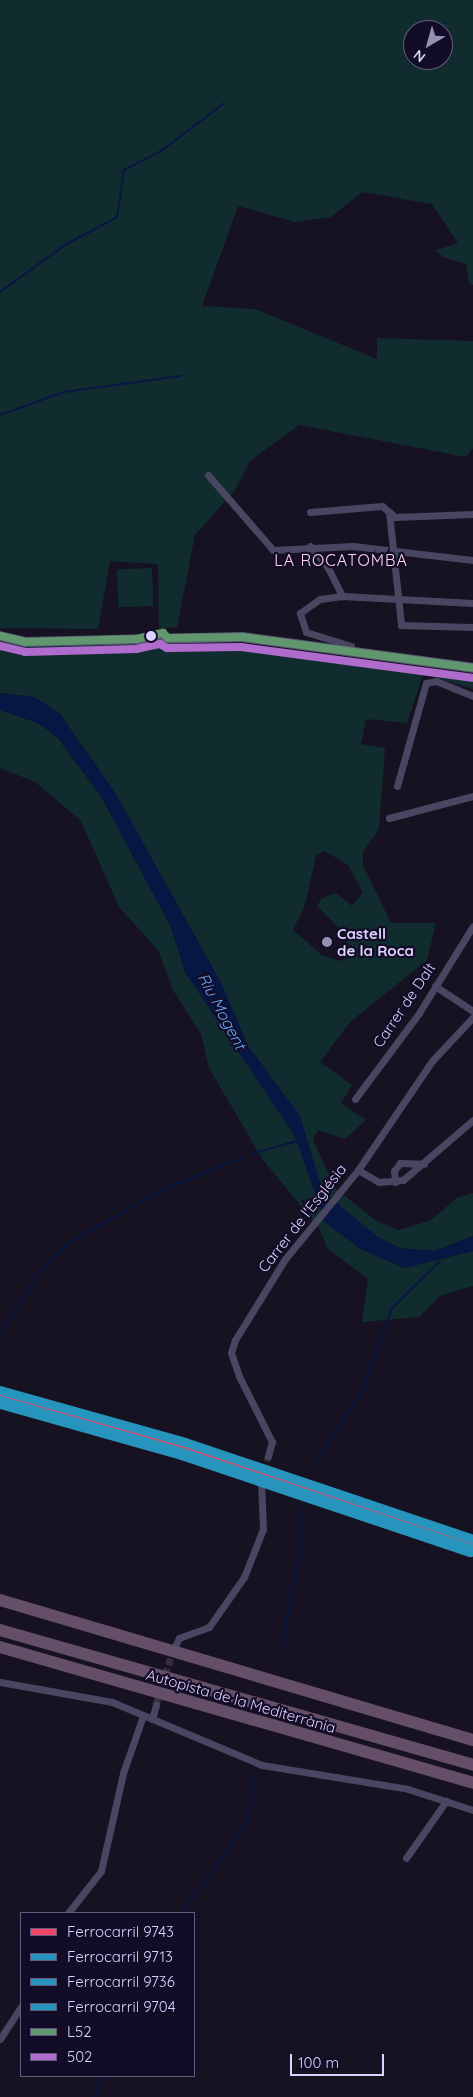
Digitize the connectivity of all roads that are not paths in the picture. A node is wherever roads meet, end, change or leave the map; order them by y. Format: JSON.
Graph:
{"nodes":[{"id":1,"x":208,"y":475,"type":"dead end"},
{"id":2,"x":310,"y":512,"type":"dead end"},
{"id":3,"x":389,"y":512,"type":"junction"},
{"id":4,"x":473,"y":514,"type":"edge"},
{"id":5,"x":310,"y":546,"type":"junction"},
{"id":6,"x":391,"y":550,"type":"junction"},
{"id":7,"x":473,"y":560,"type":"edge"},
{"id":8,"x":342,"y":596,"type":"junction"},
{"id":9,"x":400,"y":597,"type":"junction"},
{"id":10,"x":473,"y":603,"type":"edge"},
{"id":11,"x":473,"y":627,"type":"edge"},
{"id":12,"x":0,"y":636,"type":"edge"},
{"id":13,"x":351,"y":651,"type":"junction"},
{"id":14,"x":473,"y":668,"type":"edge"},
{"id":15,"x":473,"y":696,"type":"edge"},
{"id":16,"x":397,"y":786,"type":"dead end"},
{"id":17,"x":473,"y":796,"type":"edge"},
{"id":18,"x":389,"y":818,"type":"dead end"},
{"id":19,"x":473,"y":926,"type":"edge"},
{"id":20,"x":435,"y":986,"type":"junction"},
{"id":21,"x":473,"y":1011,"type":"edge"},
{"id":22,"x":473,"y":1017,"type":"edge"},
{"id":23,"x":355,"y":1099,"type":"dead end"},
{"id":24,"x":473,"y":1120,"type":"edge"},
{"id":25,"x":424,"y":1164,"type":"junction"},
{"id":26,"x":358,"y":1170,"type":"junction"},
{"id":27,"x":395,"y":1182,"type":"junction"},
{"id":28,"x":268,"y":1456,"type":"tunnel mouth"},
{"id":29,"x":261,"y":1481,"type":"tunnel mouth"},
{"id":30,"x":0,"y":1600,"type":"edge"},
{"id":31,"x":0,"y":1630,"type":"edge"},
{"id":32,"x":0,"y":1647,"type":"edge"},
{"id":33,"x":174,"y":1648,"type":"tunnel mouth"},
{"id":34,"x":0,"y":1682,"type":"edge"},
{"id":35,"x":156,"y":1704,"type":"tunnel mouth"},
{"id":36,"x":144,"y":1716,"type":"junction"},
{"id":37,"x":152,"y":1719,"type":"junction"},
{"id":38,"x":473,"y":1740,"type":"edge"},
{"id":39,"x":473,"y":1765,"type":"edge"},
{"id":40,"x":473,"y":1783,"type":"edge"},
{"id":41,"x":446,"y":1801,"type":"junction"},
{"id":42,"x":473,"y":1810,"type":"edge"},
{"id":43,"x":406,"y":1858,"type":"dead end"},
{"id":44,"x":69,"y":1912,"type":"edge"},
{"id":45,"x":20,"y":2009,"type":"edge"},
{"id":46,"x":0,"y":2039,"type":"edge"}],
"edges":[{"from":1,"to":5,"type":"street"},
{"from":2,"to":3,"type":"street"},
{"from":3,"to":4,"type":"street"},
{"from":3,"to":6,"type":"street"},
{"from":5,"to":6,"type":"street"},
{"from":5,"to":8,"type":"street"},
{"from":6,"to":7,"type":"street"},
{"from":6,"to":9,"type":"street"},
{"from":8,"to":9,"type":"street"},
{"from":8,"to":13,"type":"street"},
{"from":9,"to":10,"type":"street"},
{"from":9,"to":11,"type":"street"},
{"from":12,"to":13,"type":"street"},
{"from":13,"to":14,"type":"street"},
{"from":15,"to":16,"type":"street"},
{"from":17,"to":18,"type":"street"},
{"from":19,"to":20,"type":"street","name":"Carrer de Dalt"},
{"from":20,"to":21,"type":"street"},
{"from":20,"to":23,"type":"street","name":"Carrer de Dalt"},
{"from":22,"to":26,"type":"street","name":"Carrer de l'Església"},
{"from":24,"to":25,"type":"street"},
{"from":25,"to":27,"type":"street"},
{"from":25,"to":27,"type":"street"},
{"from":26,"to":27,"type":"street"},
{"from":26,"to":28,"type":"street","name":"Carrer de l'Església"},
{"from":29,"to":33,"type":"street"},
{"from":30,"to":38,"type":"highway"},
{"from":31,"to":39,"type":"highway","name":"Autopista de la Mediterrània"},
{"from":32,"to":40,"type":"highway","name":"Autopista de la Mediterrània"},
{"from":34,"to":36,"type":"street"},
{"from":35,"to":37,"type":"street"},
{"from":36,"to":37,"type":"street"},
{"from":36,"to":44,"type":"street"},
{"from":37,"to":41,"type":"street"},
{"from":41,"to":42,"type":"street"},
{"from":41,"to":43,"type":"street"},
{"from":45,"to":46,"type":"street"}]}
